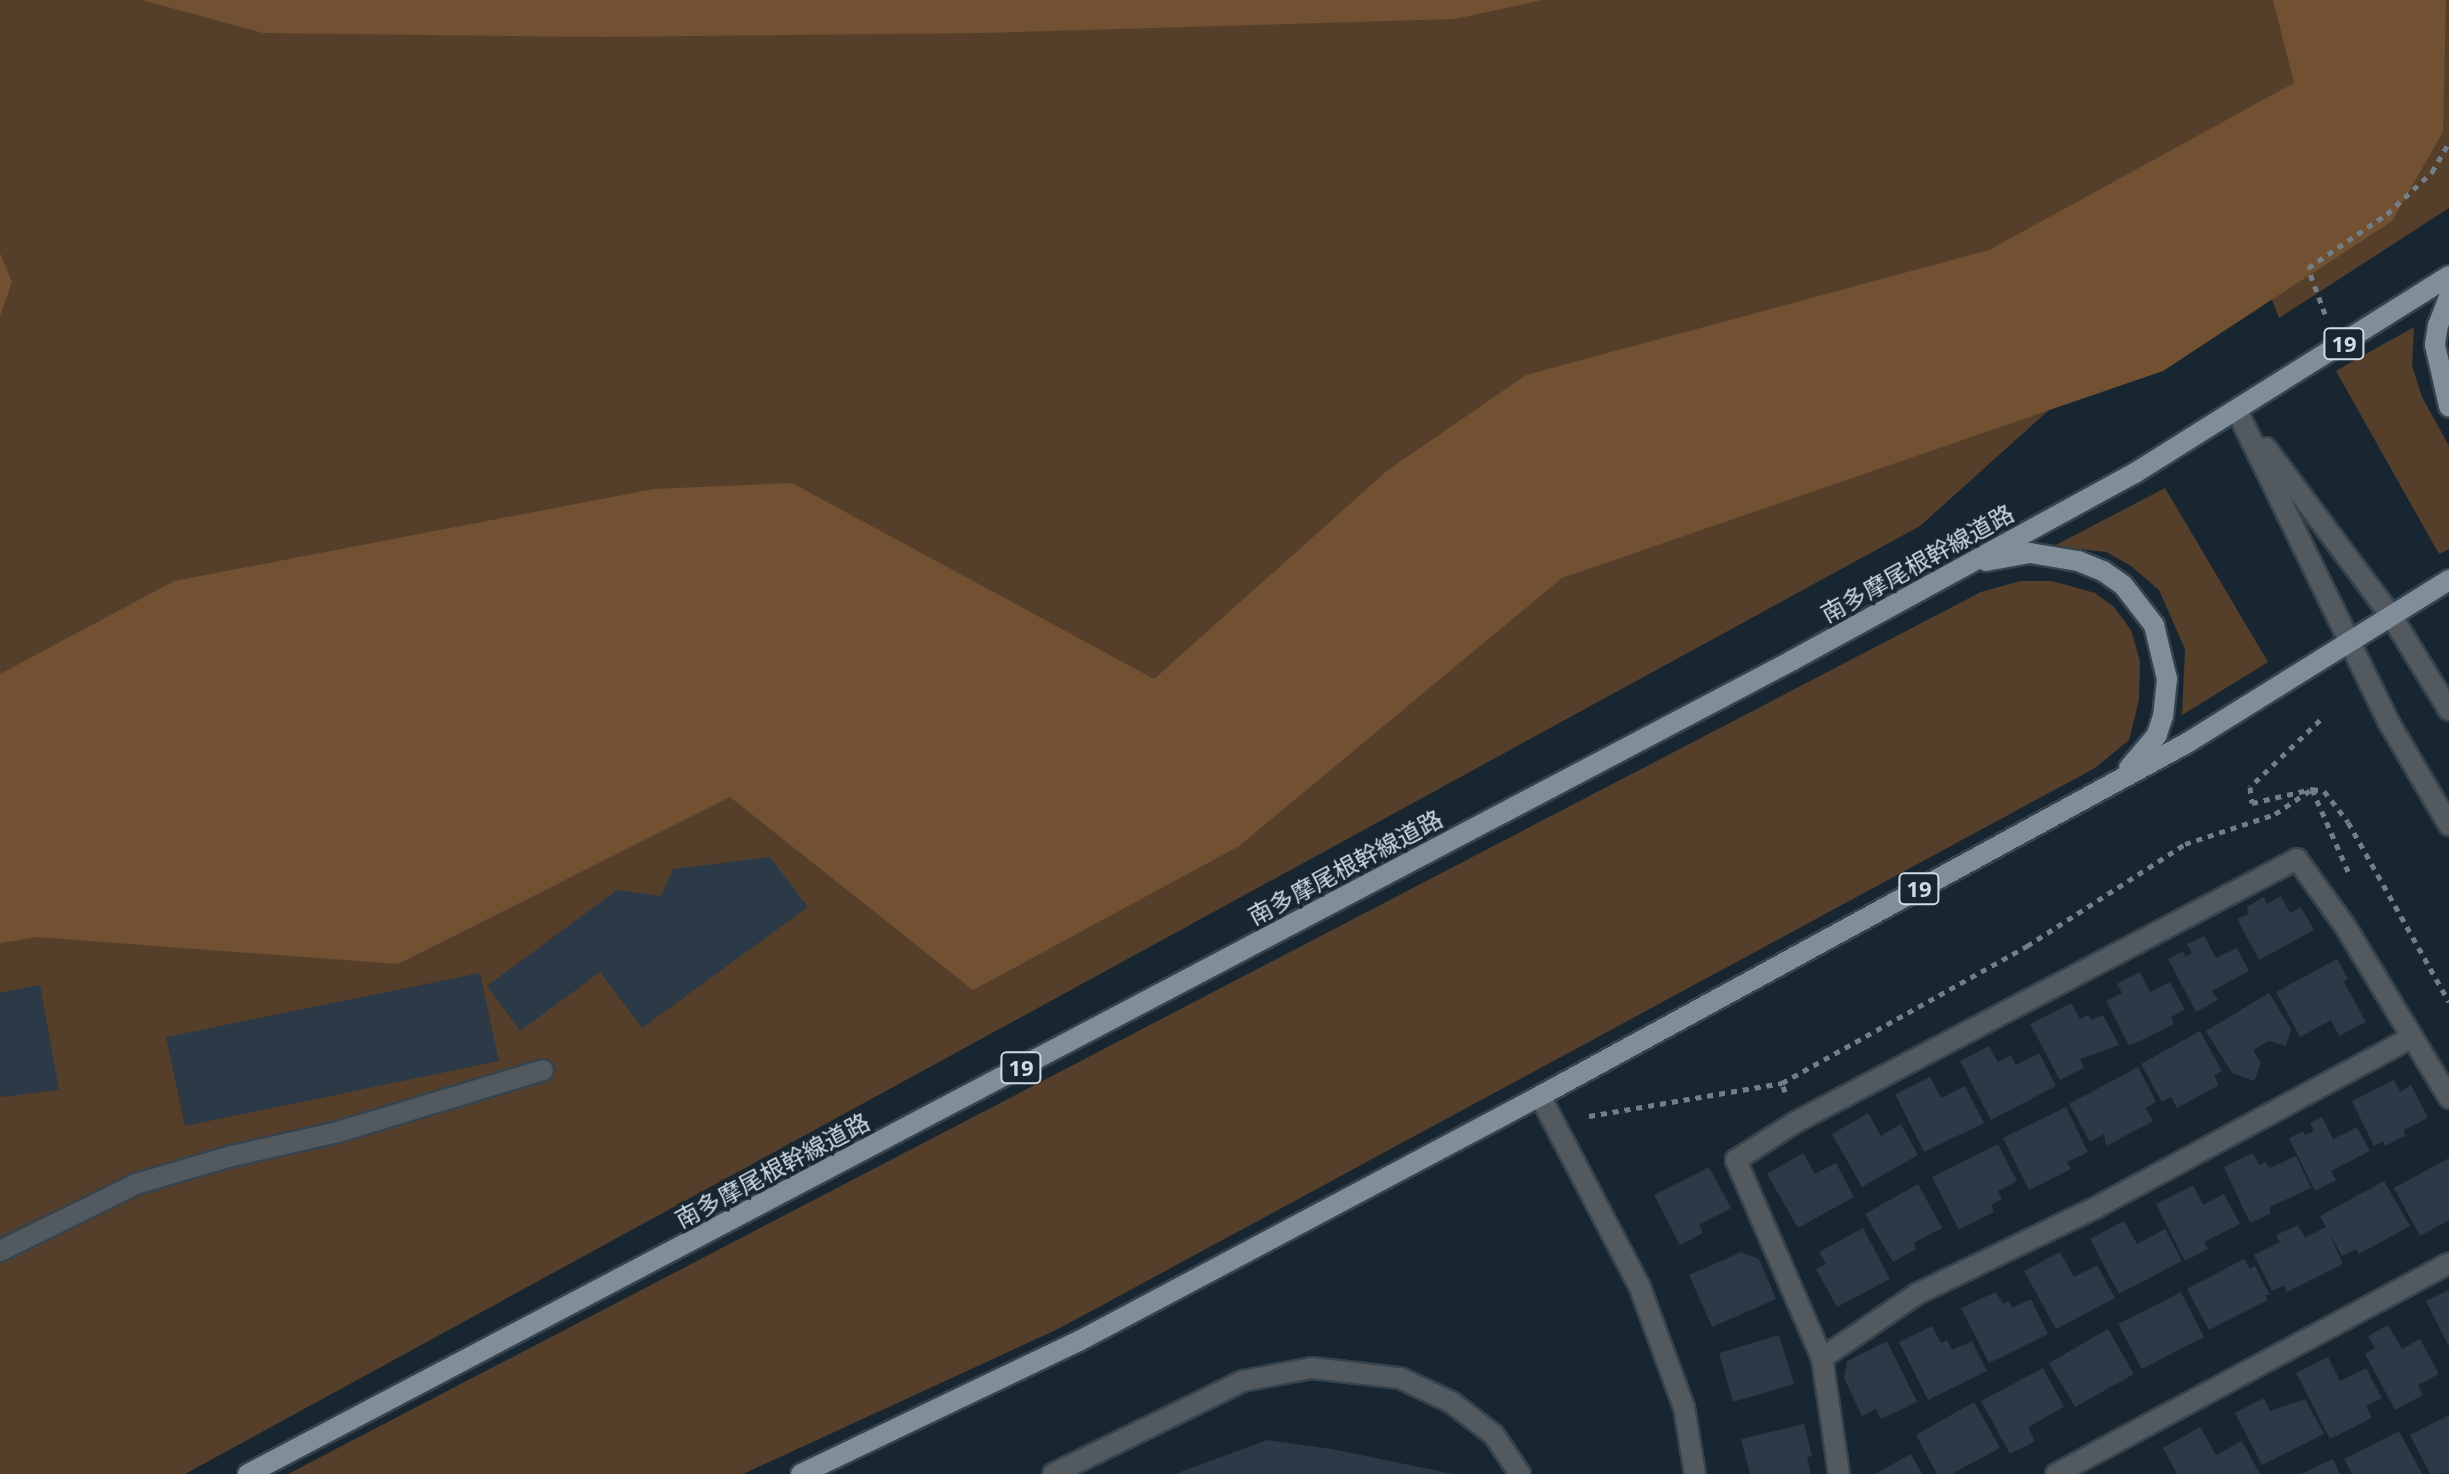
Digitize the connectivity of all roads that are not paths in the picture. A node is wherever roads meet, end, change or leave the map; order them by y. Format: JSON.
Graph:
{"nodes":[{"id":1,"x":2449,"y":276,"type":"edge"},
{"id":2,"x":2449,"y":297,"type":"edge"},
{"id":3,"x":2449,"y":406,"type":"edge"},
{"id":4,"x":2237,"y":411,"type":"junction"},
{"id":5,"x":1966,"y":565,"type":"junction"},
{"id":6,"x":2449,"y":580,"type":"edge"},
{"id":7,"x":2392,"y":617,"type":"junction"},
{"id":8,"x":2349,"y":644,"type":"junction"},
{"id":9,"x":2449,"y":710,"type":"edge"},
{"id":10,"x":2110,"y":785,"type":"junction"},
{"id":11,"x":2449,"y":825,"type":"edge"},
{"id":12,"x":2411,"y":1038,"type":"junction"},
{"id":13,"x":543,"y":1070,"type":"dead end"},
{"id":14,"x":1540,"y":1096,"type":"junction"},
{"id":15,"x":2449,"y":1098,"type":"edge"},
{"id":16,"x":0,"y":1251,"type":"edge"},
{"id":17,"x":2449,"y":1263,"type":"edge"},
{"id":18,"x":1822,"y":1358,"type":"junction"},
{"id":19,"x":248,"y":1474,"type":"edge"},
{"id":20,"x":801,"y":1474,"type":"edge"},
{"id":21,"x":1053,"y":1474,"type":"edge"},
{"id":22,"x":1520,"y":1474,"type":"edge"},
{"id":23,"x":1695,"y":1474,"type":"edge"},
{"id":24,"x":1839,"y":1474,"type":"edge"},
{"id":25,"x":2056,"y":1474,"type":"edge"}],
"edges":[{"from":1,"to":4,"type":"main road","name":"南多摩尾根幹線道路","number":"19"},
{"from":2,"to":3,"type":"main road"},
{"from":4,"to":5,"type":"main road","name":"南多摩尾根幹線道路","number":"19"},
{"from":4,"to":7,"type":"street"},
{"from":4,"to":8,"type":"street"},
{"from":5,"to":10,"type":"main road","number":"19"},
{"from":5,"to":19,"type":"main road","name":"南多摩尾根幹線道路","number":"19"},
{"from":6,"to":7,"type":"main road","number":"19"},
{"from":7,"to":8,"type":"main road","number":"19"},
{"from":7,"to":9,"type":"street"},
{"from":8,"to":10,"type":"main road","number":"19"},
{"from":8,"to":11,"type":"street"},
{"from":10,"to":14,"type":"main road","number":"19"},
{"from":12,"to":15,"type":"street"},
{"from":12,"to":18,"type":"street"},
{"from":12,"to":18,"type":"street"},
{"from":13,"to":16,"type":"street"},
{"from":14,"to":20,"type":"main road","number":"19"},
{"from":14,"to":23,"type":"street"},
{"from":17,"to":25,"type":"street"},
{"from":18,"to":24,"type":"street"},
{"from":21,"to":22,"type":"street"}]}
